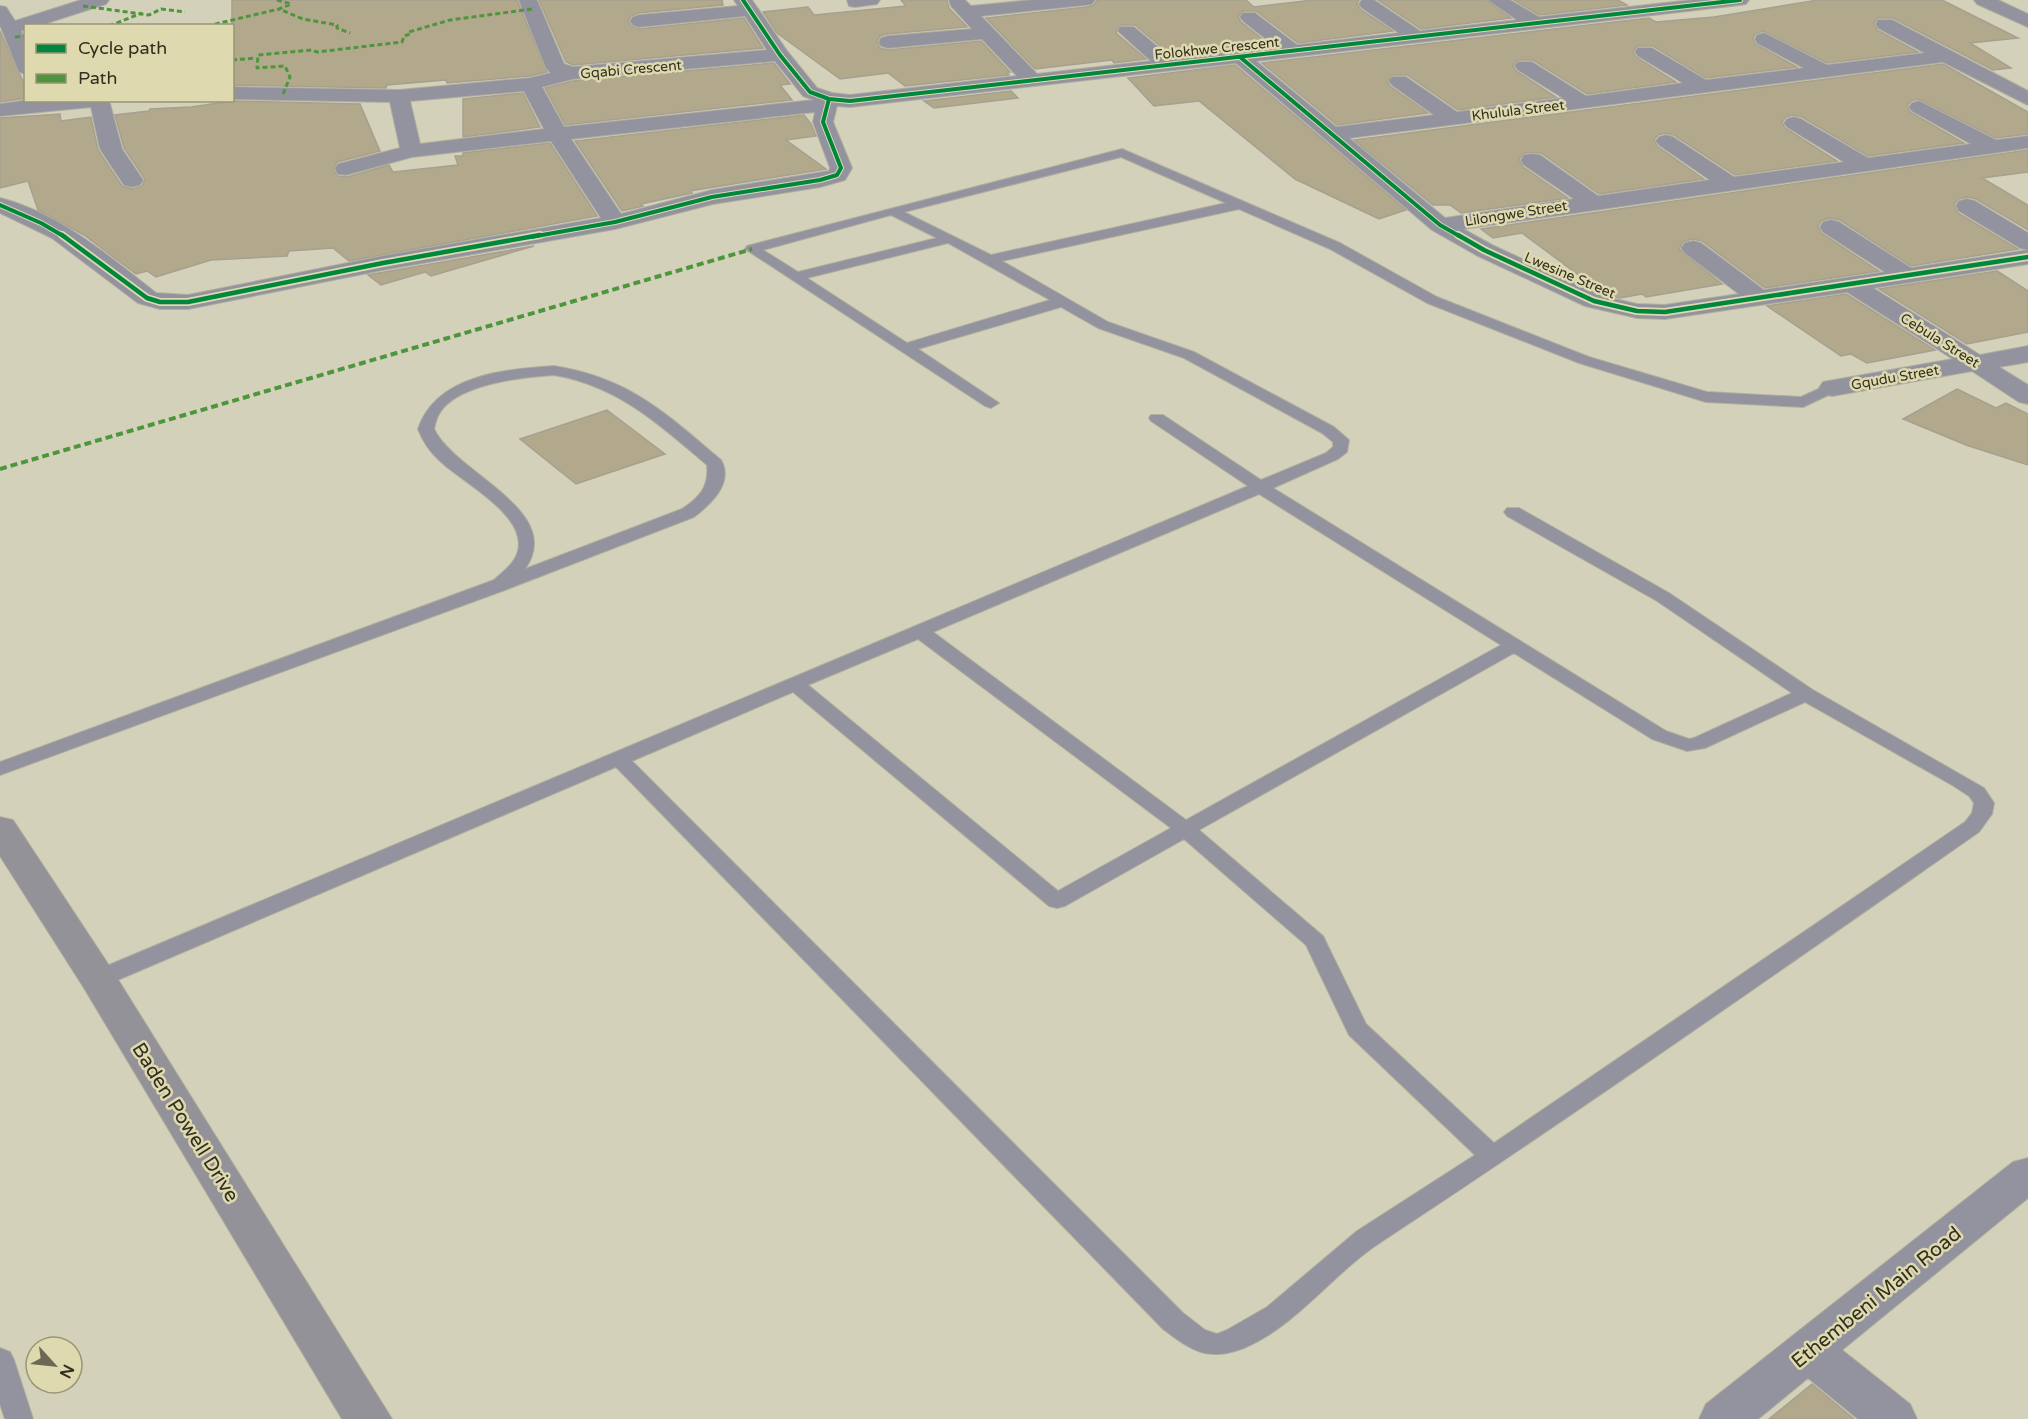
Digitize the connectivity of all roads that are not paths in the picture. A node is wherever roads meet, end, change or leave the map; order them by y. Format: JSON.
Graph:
{"nodes":[{"id":1,"x":100,"y":0,"type":"edge"},
{"id":2,"x":528,"y":0,"type":"edge"},
{"id":3,"x":1086,"y":0,"type":"edge"},
{"id":4,"x":1497,"y":0,"type":"edge"},
{"id":5,"x":1633,"y":0,"type":"edge"},
{"id":6,"x":1740,"y":0,"type":"edge"},
{"id":7,"x":1983,"y":0,"type":"edge"},
{"id":8,"x":1368,"y":4,"type":"dead end"},
{"id":9,"x":747,"y":5,"type":"edge"},
{"id":10,"x":962,"y":6,"type":"edge"},
{"id":11,"x":1651,"y":10,"type":"junction"},
{"id":12,"x":0,"y":11,"type":"edge"},
{"id":13,"x":1249,"y":17,"type":"dead end"},
{"id":14,"x":639,"y":21,"type":"dead end"},
{"id":15,"x":2028,"y":21,"type":"edge"},
{"id":16,"x":1535,"y":23,"type":"junction"},
{"id":17,"x":1885,"y":24,"type":"dead end"},
{"id":18,"x":11,"y":28,"type":"junction"},
{"id":19,"x":1127,"y":31,"type":"dead end"},
{"id":20,"x":987,"y":33,"type":"junction"},
{"id":21,"x":1417,"y":37,"type":"junction"},
{"id":22,"x":1764,"y":39,"type":"dead end"},
{"id":23,"x":888,"y":42,"type":"dead end"},
{"id":24,"x":1293,"y":51,"type":"junction"},
{"id":25,"x":1645,"y":52,"type":"dead end"},
{"id":26,"x":780,"y":55,"type":"junction"},
{"id":27,"x":1944,"y":56,"type":"junction"},
{"id":28,"x":1240,"y":57,"type":"junction"},
{"id":29,"x":24,"y":63,"type":"edge"},
{"id":30,"x":1168,"y":65,"type":"junction"},
{"id":31,"x":1525,"y":66,"type":"dead end"},
{"id":32,"x":1824,"y":71,"type":"junction"},
{"id":33,"x":572,"y":73,"type":"junction"},
{"id":34,"x":1033,"y":81,"type":"junction"},
{"id":35,"x":1399,"y":81,"type":"dead end"},
{"id":36,"x":530,"y":84,"type":"junction"},
{"id":37,"x":1703,"y":87,"type":"junction"},
{"id":38,"x":234,"y":93,"type":"edge"},
{"id":39,"x":399,"y":96,"type":"junction"},
{"id":40,"x":2028,"y":99,"type":"edge"},
{"id":41,"x":48,"y":102,"type":"edge"},
{"id":42,"x":99,"y":102,"type":"edge"},
{"id":43,"x":828,"y":102,"type":"junction"},
{"id":44,"x":1582,"y":102,"type":"junction"},
{"id":45,"x":1919,"y":107,"type":"dead end"},
{"id":46,"x":0,"y":110,"type":"edge"},
{"id":47,"x":1454,"y":118,"type":"junction"},
{"id":48,"x":1794,"y":123,"type":"dead end"},
{"id":49,"x":556,"y":134,"type":"junction"},
{"id":50,"x":1330,"y":134,"type":"junction"},
{"id":51,"x":1666,"y":141,"type":"dead end"},
{"id":52,"x":2028,"y":142,"type":"edge"},
{"id":53,"x":1993,"y":147,"type":"junction"},
{"id":54,"x":411,"y":151,"type":"junction"},
{"id":55,"x":1532,"y":160,"type":"dead end"},
{"id":56,"x":1863,"y":164,"type":"junction"},
{"id":57,"x":346,"y":169,"type":"dead end"},
{"id":58,"x":132,"y":180,"type":"dead end"},
{"id":59,"x":1729,"y":183,"type":"junction"},
{"id":60,"x":1592,"y":202,"type":"junction"},
{"id":61,"x":1242,"y":204,"type":"junction"},
{"id":62,"x":0,"y":205,"type":"edge"},
{"id":63,"x":1967,"y":206,"type":"dead end"},
{"id":64,"x":891,"y":211,"type":"junction"},
{"id":65,"x":615,"y":222,"type":"junction"},
{"id":66,"x":1440,"y":225,"type":"junction"},
{"id":67,"x":1831,"y":227,"type":"dead end"},
{"id":68,"x":949,"y":239,"type":"junction"},
{"id":69,"x":2028,"y":243,"type":"edge"},
{"id":70,"x":1693,"y":248,"type":"dead end"},
{"id":71,"x":2028,"y":257,"type":"edge"},
{"id":72,"x":990,"y":259,"type":"junction"},
{"id":73,"x":1908,"y":276,"type":"junction"},
{"id":74,"x":795,"y":277,"type":"junction"},
{"id":75,"x":1851,"y":284,"type":"junction"},
{"id":76,"x":1760,"y":298,"type":"junction"},
{"id":77,"x":1064,"y":302,"type":"junction"},
{"id":78,"x":905,"y":348,"type":"junction"},
{"id":79,"x":2028,"y":354,"type":"edge"},
{"id":80,"x":1977,"y":363,"type":"junction"},
{"id":81,"x":1832,"y":387,"type":"joint"},
{"id":82,"x":2028,"y":396,"type":"edge"},
{"id":83,"x":992,"y":403,"type":"dead end"},
{"id":84,"x":1157,"y":418,"type":"dead end"},
{"id":85,"x":1260,"y":487,"type":"junction"},
{"id":86,"x":1513,"y":512,"type":"dead end"},
{"id":87,"x":499,"y":586,"type":"junction"},
{"id":88,"x":919,"y":631,"type":"junction"},
{"id":89,"x":1512,"y":646,"type":"junction"},
{"id":90,"x":795,"y":684,"type":"junction"},
{"id":91,"x":1806,"y":694,"type":"junction"},
{"id":92,"x":619,"y":759,"type":"junction"},
{"id":93,"x":0,"y":769,"type":"edge"},
{"id":94,"x":0,"y":828,"type":"edge"},
{"id":95,"x":1185,"y":829,"type":"junction"},
{"id":96,"x":98,"y":979,"type":"junction"},
{"id":97,"x":1492,"y":1156,"type":"junction"},
{"id":98,"x":2028,"y":1174,"type":"edge"},
{"id":99,"x":1809,"y":1351,"type":"junction"},
{"id":100,"x":0,"y":1360,"type":"edge"},
{"id":101,"x":19,"y":1419,"type":"edge"},
{"id":102,"x":368,"y":1419,"type":"edge"},
{"id":103,"x":1723,"y":1419,"type":"edge"},
{"id":104,"x":1893,"y":1419,"type":"edge"}],
"edges":[{"from":1,"to":18,"type":"street"},
{"from":2,"to":33,"type":"street","name":"Gqabi Crescent"},
{"from":3,"to":10,"type":"street"},
{"from":4,"to":16,"type":"street"},
{"from":5,"to":11,"type":"street"},
{"from":6,"to":11,"type":"street","name":"Folokhwe Crescent"},
{"from":7,"to":15,"type":"street"},
{"from":8,"to":21,"type":"street"},
{"from":9,"to":14,"type":"street","name":"Folokhwe Crescent"},
{"from":9,"to":26,"type":"street","name":"Folokhwe Crescent"},
{"from":10,"to":20,"type":"street"},
{"from":11,"to":16,"type":"street","name":"Folokhwe Crescent"},
{"from":12,"to":18,"type":"street"},
{"from":13,"to":24,"type":"street","name":"Folokhwe Crescent"},
{"from":16,"to":21,"type":"street","name":"Folokhwe Crescent"},
{"from":17,"to":27,"type":"street"},
{"from":18,"to":29,"type":"street"},
{"from":19,"to":30,"type":"street","name":"Folokhwe Crescent"},
{"from":20,"to":23,"type":"street"},
{"from":20,"to":34,"type":"street"},
{"from":21,"to":24,"type":"street","name":"Folokhwe Crescent"},
{"from":22,"to":32,"type":"street"},
{"from":24,"to":28,"type":"street","name":"Folokhwe Crescent"},
{"from":25,"to":37,"type":"street"},
{"from":26,"to":33,"type":"street","name":"Gqabi Crescent"},
{"from":26,"to":43,"type":"street","name":"Folokhwe Crescent"},
{"from":27,"to":32,"type":"street","name":"Khulula Street"},
{"from":27,"to":40,"type":"street"},
{"from":28,"to":30,"type":"street","name":"Folokhwe Crescent"},
{"from":28,"to":50,"type":"street","name":"Lwesine Street"},
{"from":30,"to":34,"type":"street","name":"Folokhwe Crescent"},
{"from":31,"to":44,"type":"street","name":"Khulula Street"},
{"from":32,"to":37,"type":"street","name":"Khulula Street"},
{"from":33,"to":36,"type":"street"},
{"from":34,"to":43,"type":"street","name":"Folokhwe Crescent"},
{"from":35,"to":47,"type":"street","name":"Khulula Street"},
{"from":36,"to":39,"type":"street"},
{"from":36,"to":49,"type":"street"},
{"from":37,"to":44,"type":"street","name":"Khulula Street"},
{"from":38,"to":39,"type":"street"},
{"from":39,"to":54,"type":"street"},
{"from":41,"to":46,"type":"street"},
{"from":42,"to":58,"type":"street"},
{"from":43,"to":49,"type":"street"},
{"from":43,"to":65,"type":"street"},
{"from":44,"to":47,"type":"street","name":"Khulula Street"},
{"from":45,"to":53,"type":"street"},
{"from":47,"to":50,"type":"street","name":"Khulula Street"},
{"from":48,"to":56,"type":"street"},
{"from":49,"to":54,"type":"street"},
{"from":49,"to":65,"type":"street"},
{"from":50,"to":66,"type":"street","name":"Lwesine Street"},
{"from":51,"to":59,"type":"street"},
{"from":52,"to":53,"type":"street","name":"Lilongwe Street"},
{"from":53,"to":56,"type":"street","name":"Lilongwe Street"},
{"from":54,"to":57,"type":"street"},
{"from":55,"to":60,"type":"street","name":"Lilongwe Street"},
{"from":56,"to":59,"type":"street","name":"Lilongwe Street"},
{"from":59,"to":60,"type":"street","name":"Lilongwe Street"},
{"from":60,"to":66,"type":"street","name":"Lilongwe Street"},
{"from":61,"to":64,"type":"lane"},
{"from":61,"to":72,"type":"lane"},
{"from":61,"to":81,"type":"lane"},
{"from":62,"to":65,"type":"street"},
{"from":63,"to":69,"type":"street"},
{"from":64,"to":68,"type":"lane"},
{"from":64,"to":74,"type":"lane"},
{"from":66,"to":76,"type":"street","name":"Lwesine Street"},
{"from":67,"to":73,"type":"street"},
{"from":68,"to":72,"type":"lane"},
{"from":68,"to":74,"type":"lane"},
{"from":70,"to":76,"type":"street"},
{"from":71,"to":73,"type":"street","name":"Lwesine Street"},
{"from":72,"to":77,"type":"lane"},
{"from":73,"to":75,"type":"street","name":"Lwesine Street"},
{"from":74,"to":78,"type":"lane"},
{"from":75,"to":76,"type":"street","name":"Lwesine Street"},
{"from":75,"to":80,"type":"street","name":"Cebula Street"},
{"from":77,"to":78,"type":"lane"},
{"from":77,"to":85,"type":"lane"},
{"from":78,"to":83,"type":"lane"},
{"from":79,"to":80,"type":"street","name":"Gqudu Street"},
{"from":80,"to":81,"type":"street","name":"Gqudu Street"},
{"from":80,"to":82,"type":"street","name":"Cebula Street"},
{"from":84,"to":85,"type":"lane"},
{"from":85,"to":88,"type":"lane"},
{"from":85,"to":89,"type":"lane"},
{"from":86,"to":91,"type":"lane"},
{"from":87,"to":87,"type":"lane"},
{"from":87,"to":93,"type":"lane"},
{"from":88,"to":90,"type":"lane"},
{"from":88,"to":95,"type":"lane"},
{"from":89,"to":91,"type":"lane"},
{"from":89,"to":95,"type":"lane"},
{"from":90,"to":92,"type":"lane"},
{"from":90,"to":95,"type":"lane"},
{"from":91,"to":97,"type":"lane"},
{"from":92,"to":96,"type":"lane"},
{"from":92,"to":97,"type":"lane"},
{"from":94,"to":96,"type":"main road","name":"Baden Powell Drive"},
{"from":95,"to":97,"type":"lane"},
{"from":96,"to":102,"type":"main road","name":"Baden Powell Drive"},
{"from":98,"to":99,"type":"street","name":"Ethembeni Main Road"},
{"from":99,"to":103,"type":"street","name":"Ethembeni Main Road"},
{"from":99,"to":104,"type":"street"},
{"from":100,"to":101,"type":"lane"}]}
